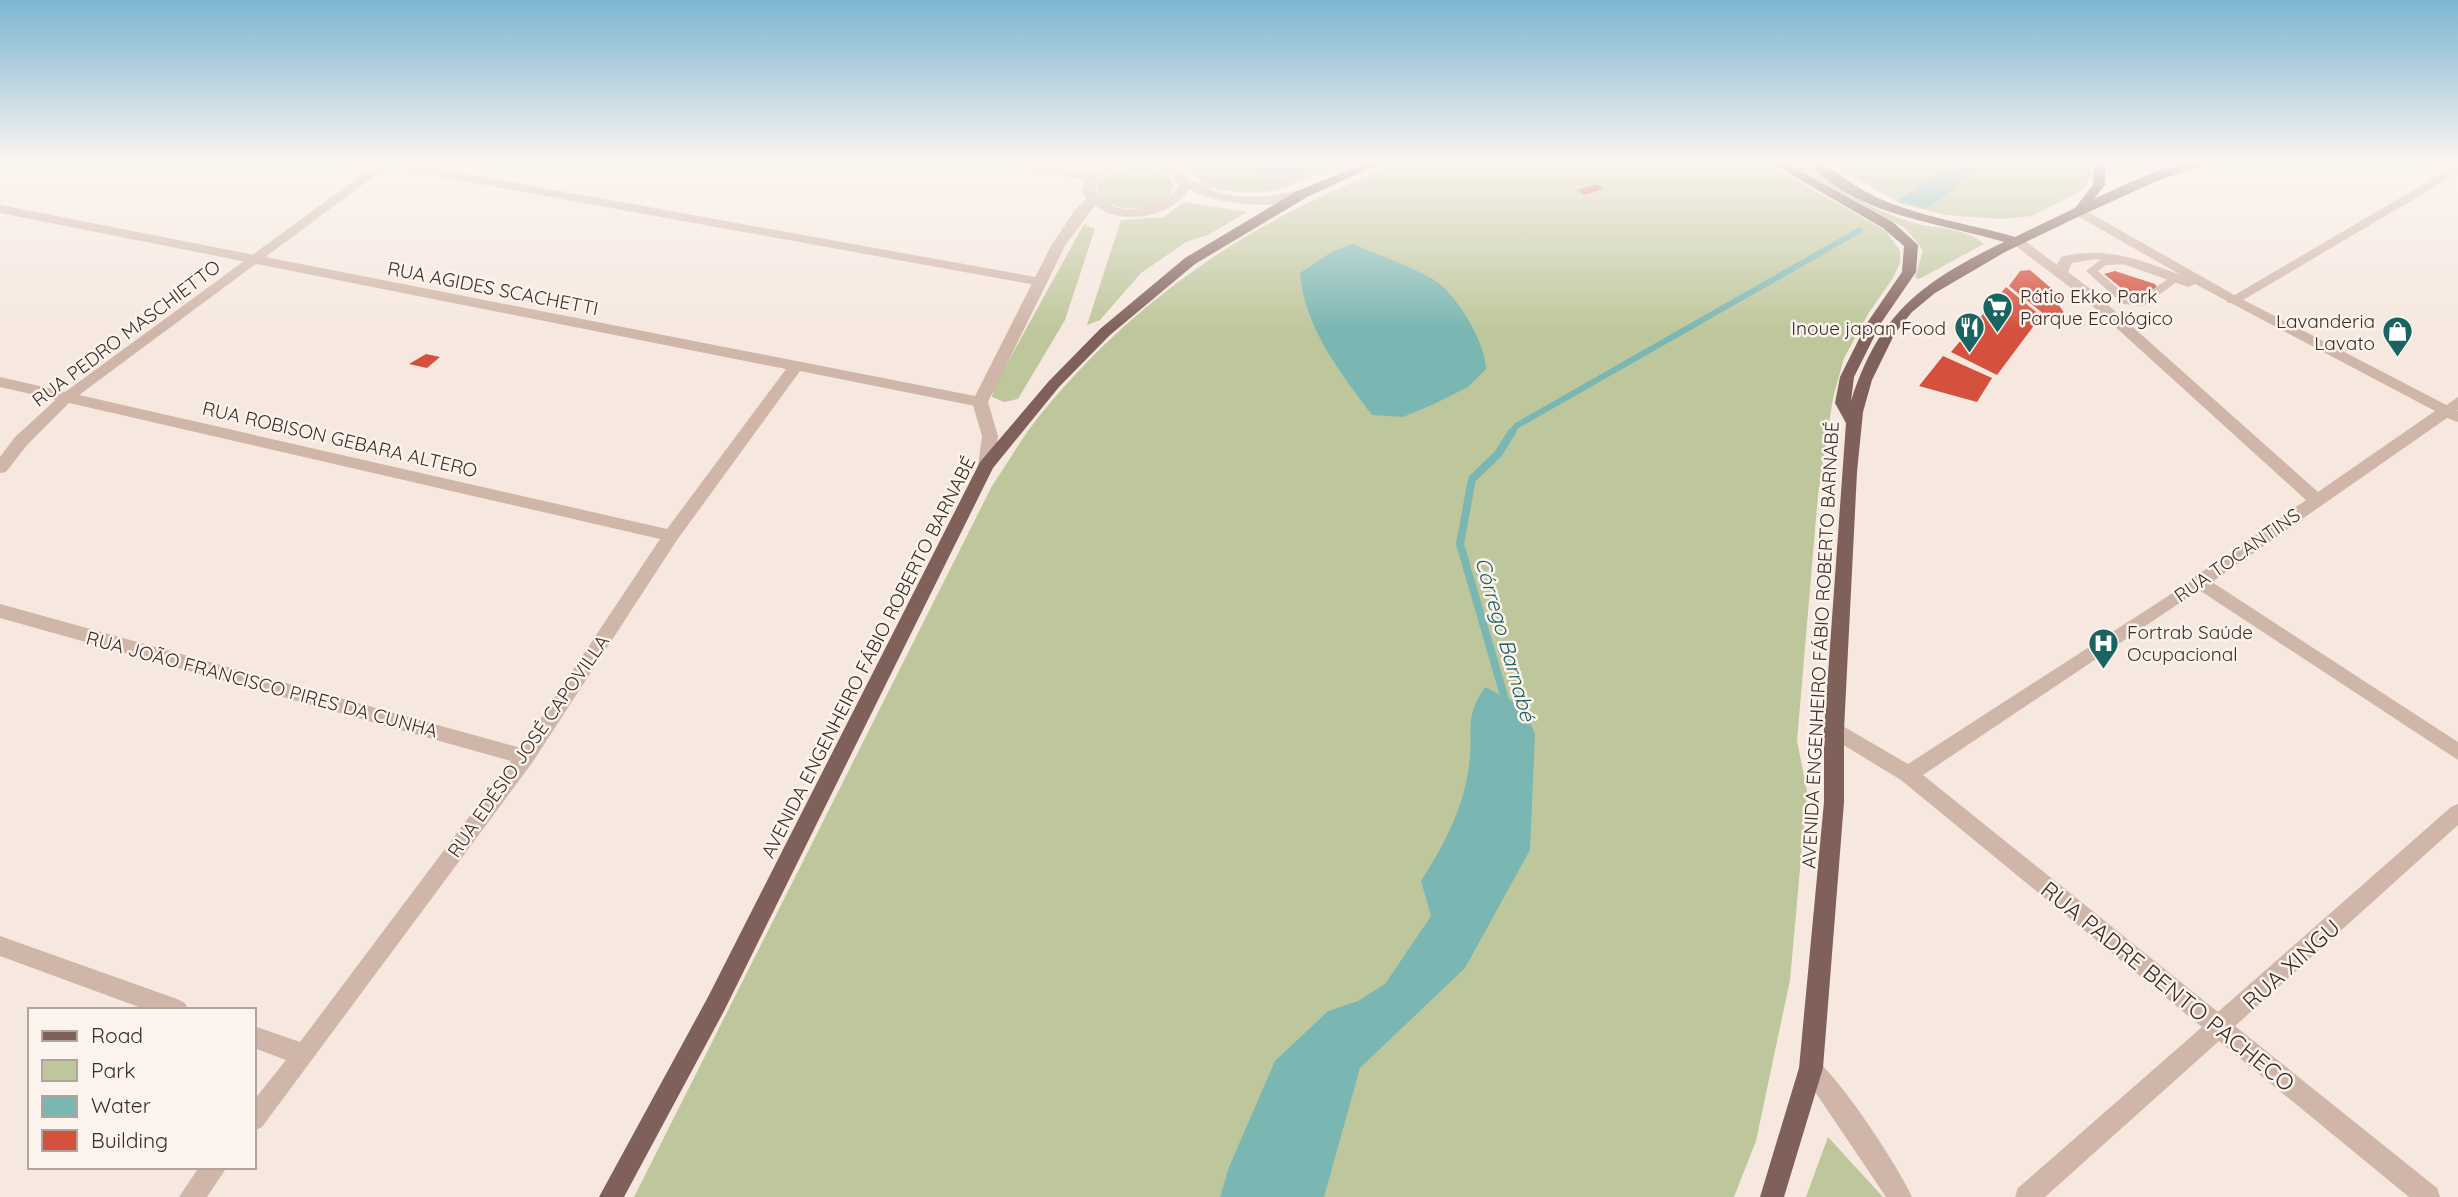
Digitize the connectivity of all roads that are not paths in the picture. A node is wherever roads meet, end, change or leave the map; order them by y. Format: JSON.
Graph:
{"nodes":[{"id":1,"x":49,"y":219,"type":"edge"},
{"id":2,"x":310,"y":219,"type":"edge"},
{"id":3,"x":693,"y":219,"type":"edge"},
{"id":4,"x":1076,"y":219,"type":"edge"},
{"id":5,"x":1260,"y":219,"type":"edge"},
{"id":6,"x":1877,"y":219,"type":"edge"},
{"id":7,"x":1926,"y":219,"type":"edge"},
{"id":8,"x":2062,"y":219,"type":"edge"},
{"id":9,"x":2093,"y":219,"type":"edge"},
{"id":10,"x":2371,"y":219,"type":"edge"},
{"id":11,"x":2016,"y":241,"type":"junction"},
{"id":12,"x":254,"y":260,"type":"junction"},
{"id":13,"x":2126,"y":262,"type":"junction"},
{"id":14,"x":2061,"y":272,"type":"junction"},
{"id":15,"x":2175,"y":279,"type":"junction"},
{"id":16,"x":1041,"y":282,"type":"junction"},
{"id":17,"x":2233,"y":300,"type":"junction"},
{"id":18,"x":795,"y":367,"type":"junction"},
{"id":19,"x":0,"y":382,"type":"edge"},
{"id":20,"x":66,"y":398,"type":"junction"},
{"id":21,"x":980,"y":402,"type":"junction"},
{"id":22,"x":2454,"y":410,"type":"edge"},
{"id":23,"x":1854,"y":423,"type":"junction"},
{"id":24,"x":986,"y":467,"type":"junction"},
{"id":25,"x":0,"y":468,"type":"edge"},
{"id":26,"x":2316,"y":499,"type":"junction"},
{"id":27,"x":671,"y":536,"type":"junction"},
{"id":28,"x":2199,"y":582,"type":"junction"},
{"id":29,"x":0,"y":611,"type":"edge"},
{"id":30,"x":1834,"y":730,"type":"junction"},
{"id":31,"x":2458,"y":752,"type":"edge"},
{"id":32,"x":525,"y":757,"type":"junction"},
{"id":33,"x":1908,"y":774,"type":"junction"},
{"id":34,"x":2458,"y":813,"type":"edge"},
{"id":35,"x":0,"y":946,"type":"edge"},
{"id":36,"x":171,"y":1008,"type":"edge"},
{"id":37,"x":2218,"y":1028,"type":"junction"},
{"id":38,"x":256,"y":1038,"type":"edge"},
{"id":39,"x":304,"y":1055,"type":"junction"},
{"id":40,"x":1811,"y":1068,"type":"junction"},
{"id":41,"x":256,"y":1116,"type":"edge"},
{"id":42,"x":213,"y":1169,"type":"edge"},
{"id":43,"x":191,"y":1197,"type":"edge"},
{"id":44,"x":611,"y":1197,"type":"edge"},
{"id":45,"x":1772,"y":1197,"type":"edge"},
{"id":46,"x":1900,"y":1197,"type":"edge"},
{"id":47,"x":2027,"y":1197,"type":"edge"},
{"id":48,"x":2428,"y":1197,"type":"edge"}],
"edges":[{"from":1,"to":12,"type":"street","name":"RUA AGIDES SCACHETTI"},
{"from":2,"to":12,"type":"street","name":"RUA PEDRO MASCHIETTO"},
{"from":3,"to":16,"type":"street"},
{"from":4,"to":16,"type":"street"},
{"from":5,"to":24,"type":"main road","name":"AVENIDA ENGENHEIRO FÁBIO ROBERTO BARNABÉ"},
{"from":6,"to":23,"type":"main road"},
{"from":7,"to":11,"type":"main road"},
{"from":8,"to":11,"type":"main road","name":"AVENIDA ENGENHEIRO FÁBIO ROBERTO BARNABÉ"},
{"from":9,"to":17,"type":"street"},
{"from":10,"to":17,"type":"street"},
{"from":11,"to":14,"type":"street"},
{"from":11,"to":23,"type":"main road","name":"AVENIDA ENGENHEIRO FÁBIO ROBERTO BARNABÉ"},
{"from":12,"to":18,"type":"street","name":"RUA AGIDES SCACHETTI"},
{"from":12,"to":20,"type":"street","name":"RUA PEDRO MASCHIETTO"},
{"from":13,"to":14,"type":"street"},
{"from":13,"to":15,"type":"street"},
{"from":13,"to":15,"type":"lane"},
{"from":14,"to":26,"type":"street"},
{"from":15,"to":17,"type":"street"},
{"from":16,"to":21,"type":"street"},
{"from":17,"to":22,"type":"street"},
{"from":18,"to":21,"type":"street","name":"RUA AGIDES SCACHETTI"},
{"from":18,"to":27,"type":"street","name":"RUA EDÉSIO JOSÉ CAPOVILLA"},
{"from":19,"to":20,"type":"street","name":"RUA ROBISON GEBARA ALTERO"},
{"from":20,"to":25,"type":"street","name":"RUA PEDRO MASCHIETTO"},
{"from":20,"to":27,"type":"street","name":"RUA ROBISON GEBARA ALTERO"},
{"from":21,"to":24,"type":"street"},
{"from":22,"to":26,"type":"street","name":"RUA TOCANTINS"},
{"from":23,"to":30,"type":"main road","name":"AVENIDA ENGENHEIRO FÁBIO ROBERTO BARNABÉ"},
{"from":24,"to":44,"type":"main road","name":"AVENIDA ENGENHEIRO FÁBIO ROBERTO BARNABÉ"},
{"from":26,"to":28,"type":"street","name":"RUA TOCANTINS"},
{"from":27,"to":32,"type":"street","name":"RUA EDÉSIO JOSÉ CAPOVILLA"},
{"from":28,"to":31,"type":"street"},
{"from":28,"to":33,"type":"street","name":"RUA TOCANTINS"},
{"from":29,"to":32,"type":"street","name":"RUA JOÃO FRANCISCO PIRES DA CUNHA"},
{"from":30,"to":33,"type":"street","name":"RUA PADRE BENTO PACHECO"},
{"from":30,"to":40,"type":"main road","name":"AVENIDA ENGENHEIRO FÁBIO ROBERTO BARNABÉ"},
{"from":32,"to":39,"type":"street","name":"RUA EDÉSIO JOSÉ CAPOVILLA"},
{"from":33,"to":37,"type":"street","name":"RUA PADRE BENTO PACHECO"},
{"from":34,"to":37,"type":"street","name":"RUA XINGU"},
{"from":35,"to":36,"type":"street"},
{"from":37,"to":47,"type":"street","name":"RUA XINGU"},
{"from":37,"to":48,"type":"street","name":"RUA PADRE BENTO PACHECO"},
{"from":38,"to":39,"type":"street"},
{"from":39,"to":41,"type":"street","name":"RUA EDÉSIO JOSÉ CAPOVILLA"},
{"from":40,"to":45,"type":"main road","name":"AVENIDA ENGENHEIRO FÁBIO ROBERTO BARNABÉ"},
{"from":40,"to":46,"type":"street"},
{"from":42,"to":43,"type":"street"}]}
